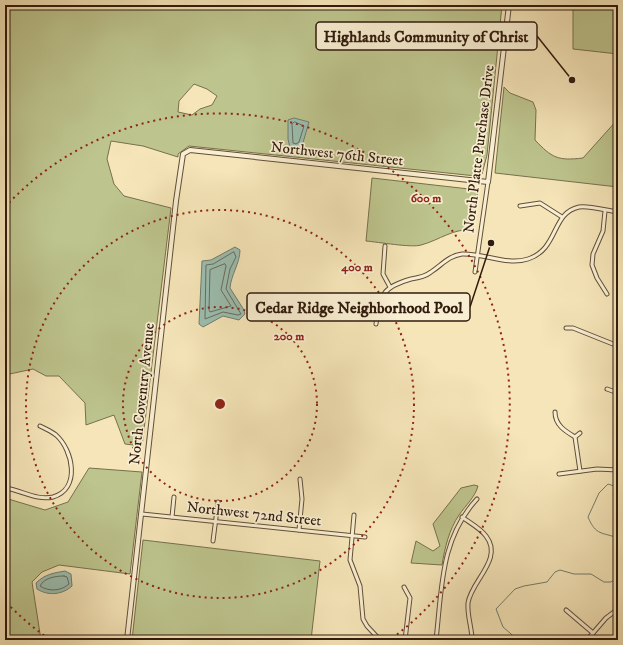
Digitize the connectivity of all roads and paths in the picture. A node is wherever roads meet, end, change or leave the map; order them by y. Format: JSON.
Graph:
{"nodes":[{"id":1,"x":509,"y":5,"type":"edge"},
{"id":2,"x":185,"y":152,"type":"joint"},
{"id":3,"x":488,"y":182,"type":"junction"},
{"id":4,"x":520,"y":206,"type":"dead end"},
{"id":5,"x":605,"y":211,"type":"junction"},
{"id":6,"x":618,"y":212,"type":"edge"},
{"id":7,"x":562,"y":217,"type":"junction"},
{"id":8,"x":386,"y":246,"type":"dead end"},
{"id":9,"x":477,"y":256,"type":"junction"},
{"id":10,"x":475,"y":272,"type":"dead end"},
{"id":11,"x":390,"y":287,"type":"junction"},
{"id":12,"x":607,"y":294,"type":"dead end"},
{"id":13,"x":376,"y":324,"type":"dead end"},
{"id":14,"x":566,"y":328,"type":"dead end"},
{"id":15,"x":618,"y":346,"type":"edge"},
{"id":16,"x":607,"y":389,"type":"dead end"},
{"id":17,"x":618,"y":393,"type":"edge"},
{"id":18,"x":555,"y":412,"type":"dead end"},
{"id":19,"x":40,"y":426,"type":"dead end"},
{"id":20,"x":580,"y":434,"type":"dead end"},
{"id":21,"x":575,"y":437,"type":"junction"},
{"id":22,"x":618,"y":470,"type":"edge"},
{"id":23,"x":580,"y":471,"type":"junction"},
{"id":24,"x":559,"y":474,"type":"dead end"},
{"id":25,"x":300,"y":478,"type":"dead end"},
{"id":26,"x":5,"y":488,"type":"edge"},
{"id":27,"x":174,"y":497,"type":"dead end"},
{"id":28,"x":477,"y":499,"type":"dead end"},
{"id":29,"x":218,"y":502,"type":"dead end"},
{"id":30,"x":142,"y":514,"type":"junction"},
{"id":31,"x":354,"y":515,"type":"dead end"},
{"id":32,"x":172,"y":517,"type":"junction"},
{"id":33,"x":462,"y":517,"type":"junction"},
{"id":34,"x":216,"y":522,"type":"junction"},
{"id":35,"x":299,"y":530,"type":"junction"},
{"id":36,"x":352,"y":535,"type":"junction"},
{"id":37,"x":365,"y":537,"type":"dead end"},
{"id":38,"x":213,"y":541,"type":"dead end"},
{"id":39,"x":404,"y":586,"type":"dead end"},
{"id":40,"x":618,"y":609,"type":"edge"},
{"id":41,"x":566,"y":610,"type":"dead end"},
{"id":42,"x":593,"y":633,"type":"junction"},
{"id":43,"x":127,"y":640,"type":"edge"},
{"id":44,"x":380,"y":640,"type":"edge"},
{"id":45,"x":405,"y":640,"type":"edge"},
{"id":46,"x":436,"y":640,"type":"edge"},
{"id":47,"x":472,"y":640,"type":"edge"},
{"id":48,"x":587,"y":640,"type":"edge"}],
"edges":[{"from":1,"to":3,"type":"street","name":"North Platte Purchase Drive"},
{"from":2,"to":3,"type":"street","name":"Northwest 76th Street"},
{"from":2,"to":30,"type":"street","name":"North Coventry Avenue"},
{"from":3,"to":9,"type":"street","name":"North Platte Purchase Drive"},
{"from":4,"to":7,"type":"street"},
{"from":5,"to":6,"type":"street"},
{"from":5,"to":7,"type":"street"},
{"from":5,"to":12,"type":"street"},
{"from":7,"to":9,"type":"street"},
{"from":8,"to":11,"type":"street"},
{"from":9,"to":10,"type":"street","name":"North Platte Purchase Drive"},
{"from":9,"to":11,"type":"street"},
{"from":11,"to":13,"type":"street"},
{"from":14,"to":15,"type":"street"},
{"from":16,"to":17,"type":"street"},
{"from":18,"to":21,"type":"street"},
{"from":19,"to":26,"type":"street"},
{"from":20,"to":21,"type":"street"},
{"from":21,"to":23,"type":"street"},
{"from":22,"to":23,"type":"street"},
{"from":23,"to":24,"type":"street"},
{"from":25,"to":35,"type":"street"},
{"from":27,"to":32,"type":"street"},
{"from":28,"to":33,"type":"street"},
{"from":29,"to":34,"type":"street"},
{"from":30,"to":32,"type":"street","name":"Northwest 72nd Street"},
{"from":30,"to":43,"type":"street","name":"North Coventry Avenue"},
{"from":31,"to":36,"type":"street"},
{"from":32,"to":34,"type":"street","name":"Northwest 72nd Street"},
{"from":33,"to":46,"type":"street"},
{"from":33,"to":47,"type":"street"},
{"from":34,"to":35,"type":"street","name":"Northwest 72nd Street"},
{"from":34,"to":38,"type":"street"},
{"from":35,"to":36,"type":"street","name":"Northwest 72nd Street"},
{"from":36,"to":37,"type":"street","name":"Northwest 72nd Street"},
{"from":36,"to":44,"type":"street"},
{"from":39,"to":45,"type":"street"},
{"from":40,"to":42,"type":"street"},
{"from":41,"to":42,"type":"street"},
{"from":42,"to":48,"type":"street"}]}
